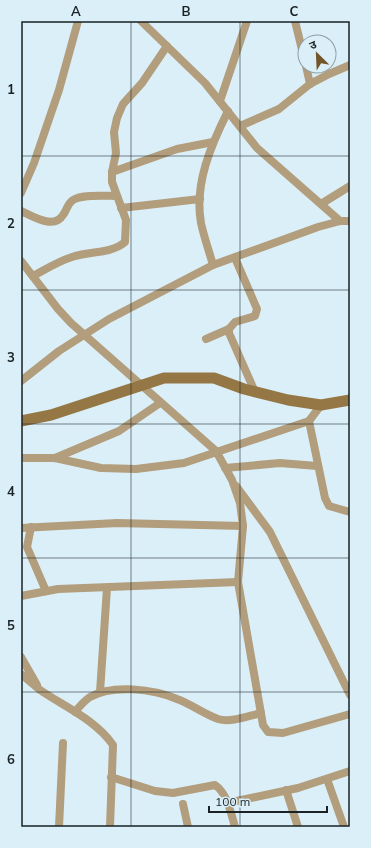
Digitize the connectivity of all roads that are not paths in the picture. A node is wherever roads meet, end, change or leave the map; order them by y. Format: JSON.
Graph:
{"nodes":[{"id":1,"x":78,"y":21,"type":"edge"},
{"id":2,"x":141,"y":21,"type":"edge"},
{"id":3,"x":247,"y":21,"type":"edge"},
{"id":4,"x":295,"y":21,"type":"edge"},
{"id":5,"x":298,"y":34,"type":"edge"},
{"id":6,"x":167,"y":46,"type":"junction"},
{"id":7,"x":350,"y":66,"type":"edge"},
{"id":8,"x":308,"y":74,"type":"edge"},
{"id":9,"x":310,"y":84,"type":"junction"},
{"id":10,"x":220,"y":101,"type":"junction"},
{"id":11,"x":228,"y":111,"type":"junction"},
{"id":12,"x":240,"y":126,"type":"junction"},
{"id":13,"x":213,"y":142,"type":"junction"},
{"id":14,"x":112,"y":172,"type":"junction"},
{"id":15,"x":350,"y":186,"type":"edge"},
{"id":16,"x":21,"y":193,"type":"edge"},
{"id":17,"x":116,"y":196,"type":"junction"},
{"id":18,"x":200,"y":199,"type":"junction"},
{"id":19,"x":321,"y":204,"type":"junction"},
{"id":20,"x":121,"y":208,"type":"junction"},
{"id":21,"x":21,"y":211,"type":"edge"},
{"id":22,"x":340,"y":222,"type":"junction"},
{"id":23,"x":350,"y":222,"type":"edge"},
{"id":24,"x":235,"y":258,"type":"junction"},
{"id":25,"x":21,"y":261,"type":"edge"},
{"id":26,"x":213,"y":265,"type":"junction"},
{"id":27,"x":33,"y":276,"type":"junction"},
{"id":28,"x":228,"y":328,"type":"junction"},
{"id":29,"x":84,"y":335,"type":"junction"},
{"id":30,"x":206,"y":339,"type":"dead end"},
{"id":31,"x":21,"y":380,"type":"edge"},
{"id":32,"x":141,"y":387,"type":"junction"},
{"id":33,"x":255,"y":392,"type":"junction"},
{"id":34,"x":350,"y":400,"type":"edge"},
{"id":35,"x":160,"y":403,"type":"junction"},
{"id":36,"x":321,"y":405,"type":"junction"},
{"id":37,"x":21,"y":421,"type":"edge"},
{"id":38,"x":309,"y":421,"type":"junction"},
{"id":39,"x":216,"y":451,"type":"junction"},
{"id":40,"x":21,"y":458,"type":"edge"},
{"id":41,"x":55,"y":458,"type":"junction"},
{"id":42,"x":317,"y":466,"type":"junction"},
{"id":43,"x":225,"y":468,"type":"junction"},
{"id":44,"x":232,"y":480,"type":"junction"},
{"id":45,"x":350,"y":512,"type":"edge"},
{"id":46,"x":243,"y":526,"type":"junction"},
{"id":47,"x":31,"y":527,"type":"junction"},
{"id":48,"x":21,"y":528,"type":"edge"},
{"id":49,"x":238,"y":582,"type":"junction"},
{"id":50,"x":107,"y":588,"type":"junction"},
{"id":51,"x":46,"y":591,"type":"junction"},
{"id":52,"x":21,"y":596,"type":"edge"},
{"id":53,"x":21,"y":657,"type":"edge"},
{"id":54,"x":21,"y":674,"type":"edge"},
{"id":55,"x":39,"y":690,"type":"junction"},
{"id":56,"x":100,"y":692,"type":"junction"},
{"id":57,"x":350,"y":695,"type":"edge"},
{"id":58,"x":75,"y":712,"type":"junction"},
{"id":59,"x":261,"y":713,"type":"junction"},
{"id":60,"x":350,"y":714,"type":"edge"},
{"id":61,"x":64,"y":743,"type":"dead end"},
{"id":62,"x":350,"y":771,"type":"edge"},
{"id":63,"x":112,"y":777,"type":"junction"},
{"id":64,"x":327,"y":779,"type":"junction"},
{"id":65,"x":286,"y":790,"type":"junction"},
{"id":66,"x":227,"y":803,"type":"junction"},
{"id":67,"x":183,"y":804,"type":"dead end"},
{"id":68,"x":350,"y":824,"type":"edge"},
{"id":69,"x":59,"y":827,"type":"edge"},
{"id":70,"x":110,"y":827,"type":"edge"},
{"id":71,"x":188,"y":827,"type":"edge"},
{"id":72,"x":236,"y":827,"type":"edge"},
{"id":73,"x":298,"y":827,"type":"edge"},
{"id":74,"x":344,"y":827,"type":"edge"}],
"edges":[{"from":1,"to":16,"type":"street"},
{"from":2,"to":6,"type":"street"},
{"from":3,"to":10,"type":"street"},
{"from":4,"to":5,"type":"street"},
{"from":6,"to":10,"type":"street"},
{"from":6,"to":14,"type":"street"},
{"from":7,"to":9,"type":"street"},
{"from":8,"to":9,"type":"street"},
{"from":9,"to":12,"type":"street"},
{"from":10,"to":11,"type":"street"},
{"from":11,"to":12,"type":"street"},
{"from":11,"to":13,"type":"street"},
{"from":12,"to":19,"type":"street"},
{"from":13,"to":14,"type":"street"},
{"from":13,"to":18,"type":"street"},
{"from":14,"to":17,"type":"street"},
{"from":15,"to":19,"type":"street"},
{"from":17,"to":20,"type":"street"},
{"from":17,"to":21,"type":"street"},
{"from":18,"to":20,"type":"street"},
{"from":18,"to":26,"type":"street"},
{"from":19,"to":22,"type":"street"},
{"from":20,"to":27,"type":"street"},
{"from":22,"to":23,"type":"street"},
{"from":22,"to":24,"type":"street"},
{"from":24,"to":26,"type":"street"},
{"from":24,"to":28,"type":"street"},
{"from":25,"to":27,"type":"street"},
{"from":26,"to":29,"type":"street"},
{"from":27,"to":29,"type":"street"},
{"from":28,"to":30,"type":"street"},
{"from":28,"to":33,"type":"street"},
{"from":29,"to":31,"type":"street"},
{"from":29,"to":32,"type":"street"},
{"from":32,"to":33,"type":"street"},
{"from":32,"to":35,"type":"street"},
{"from":32,"to":37,"type":"street"},
{"from":33,"to":36,"type":"street"},
{"from":34,"to":36,"type":"street"},
{"from":35,"to":39,"type":"street"},
{"from":35,"to":41,"type":"street"},
{"from":36,"to":38,"type":"street"},
{"from":38,"to":39,"type":"street"},
{"from":38,"to":42,"type":"street"},
{"from":39,"to":41,"type":"street"},
{"from":39,"to":43,"type":"street"},
{"from":40,"to":41,"type":"street"},
{"from":42,"to":43,"type":"street"},
{"from":42,"to":45,"type":"street"},
{"from":43,"to":44,"type":"street"},
{"from":44,"to":46,"type":"street"},
{"from":44,"to":57,"type":"street"},
{"from":46,"to":47,"type":"street"},
{"from":46,"to":49,"type":"street"},
{"from":47,"to":48,"type":"street"},
{"from":47,"to":51,"type":"street"},
{"from":49,"to":50,"type":"street"},
{"from":49,"to":59,"type":"street"},
{"from":50,"to":51,"type":"street"},
{"from":50,"to":56,"type":"street"},
{"from":51,"to":52,"type":"street"},
{"from":53,"to":55,"type":"street"},
{"from":54,"to":55,"type":"street"},
{"from":55,"to":58,"type":"street"},
{"from":56,"to":58,"type":"street"},
{"from":56,"to":59,"type":"street"},
{"from":58,"to":63,"type":"street"},
{"from":59,"to":60,"type":"street"},
{"from":61,"to":69,"type":"street"},
{"from":62,"to":64,"type":"street"},
{"from":63,"to":66,"type":"street"},
{"from":63,"to":70,"type":"street"},
{"from":64,"to":65,"type":"street"},
{"from":64,"to":74,"type":"street"},
{"from":65,"to":66,"type":"street"},
{"from":65,"to":73,"type":"street"},
{"from":66,"to":72,"type":"street"},
{"from":67,"to":71,"type":"street"},
{"from":68,"to":74,"type":"street"}]}
